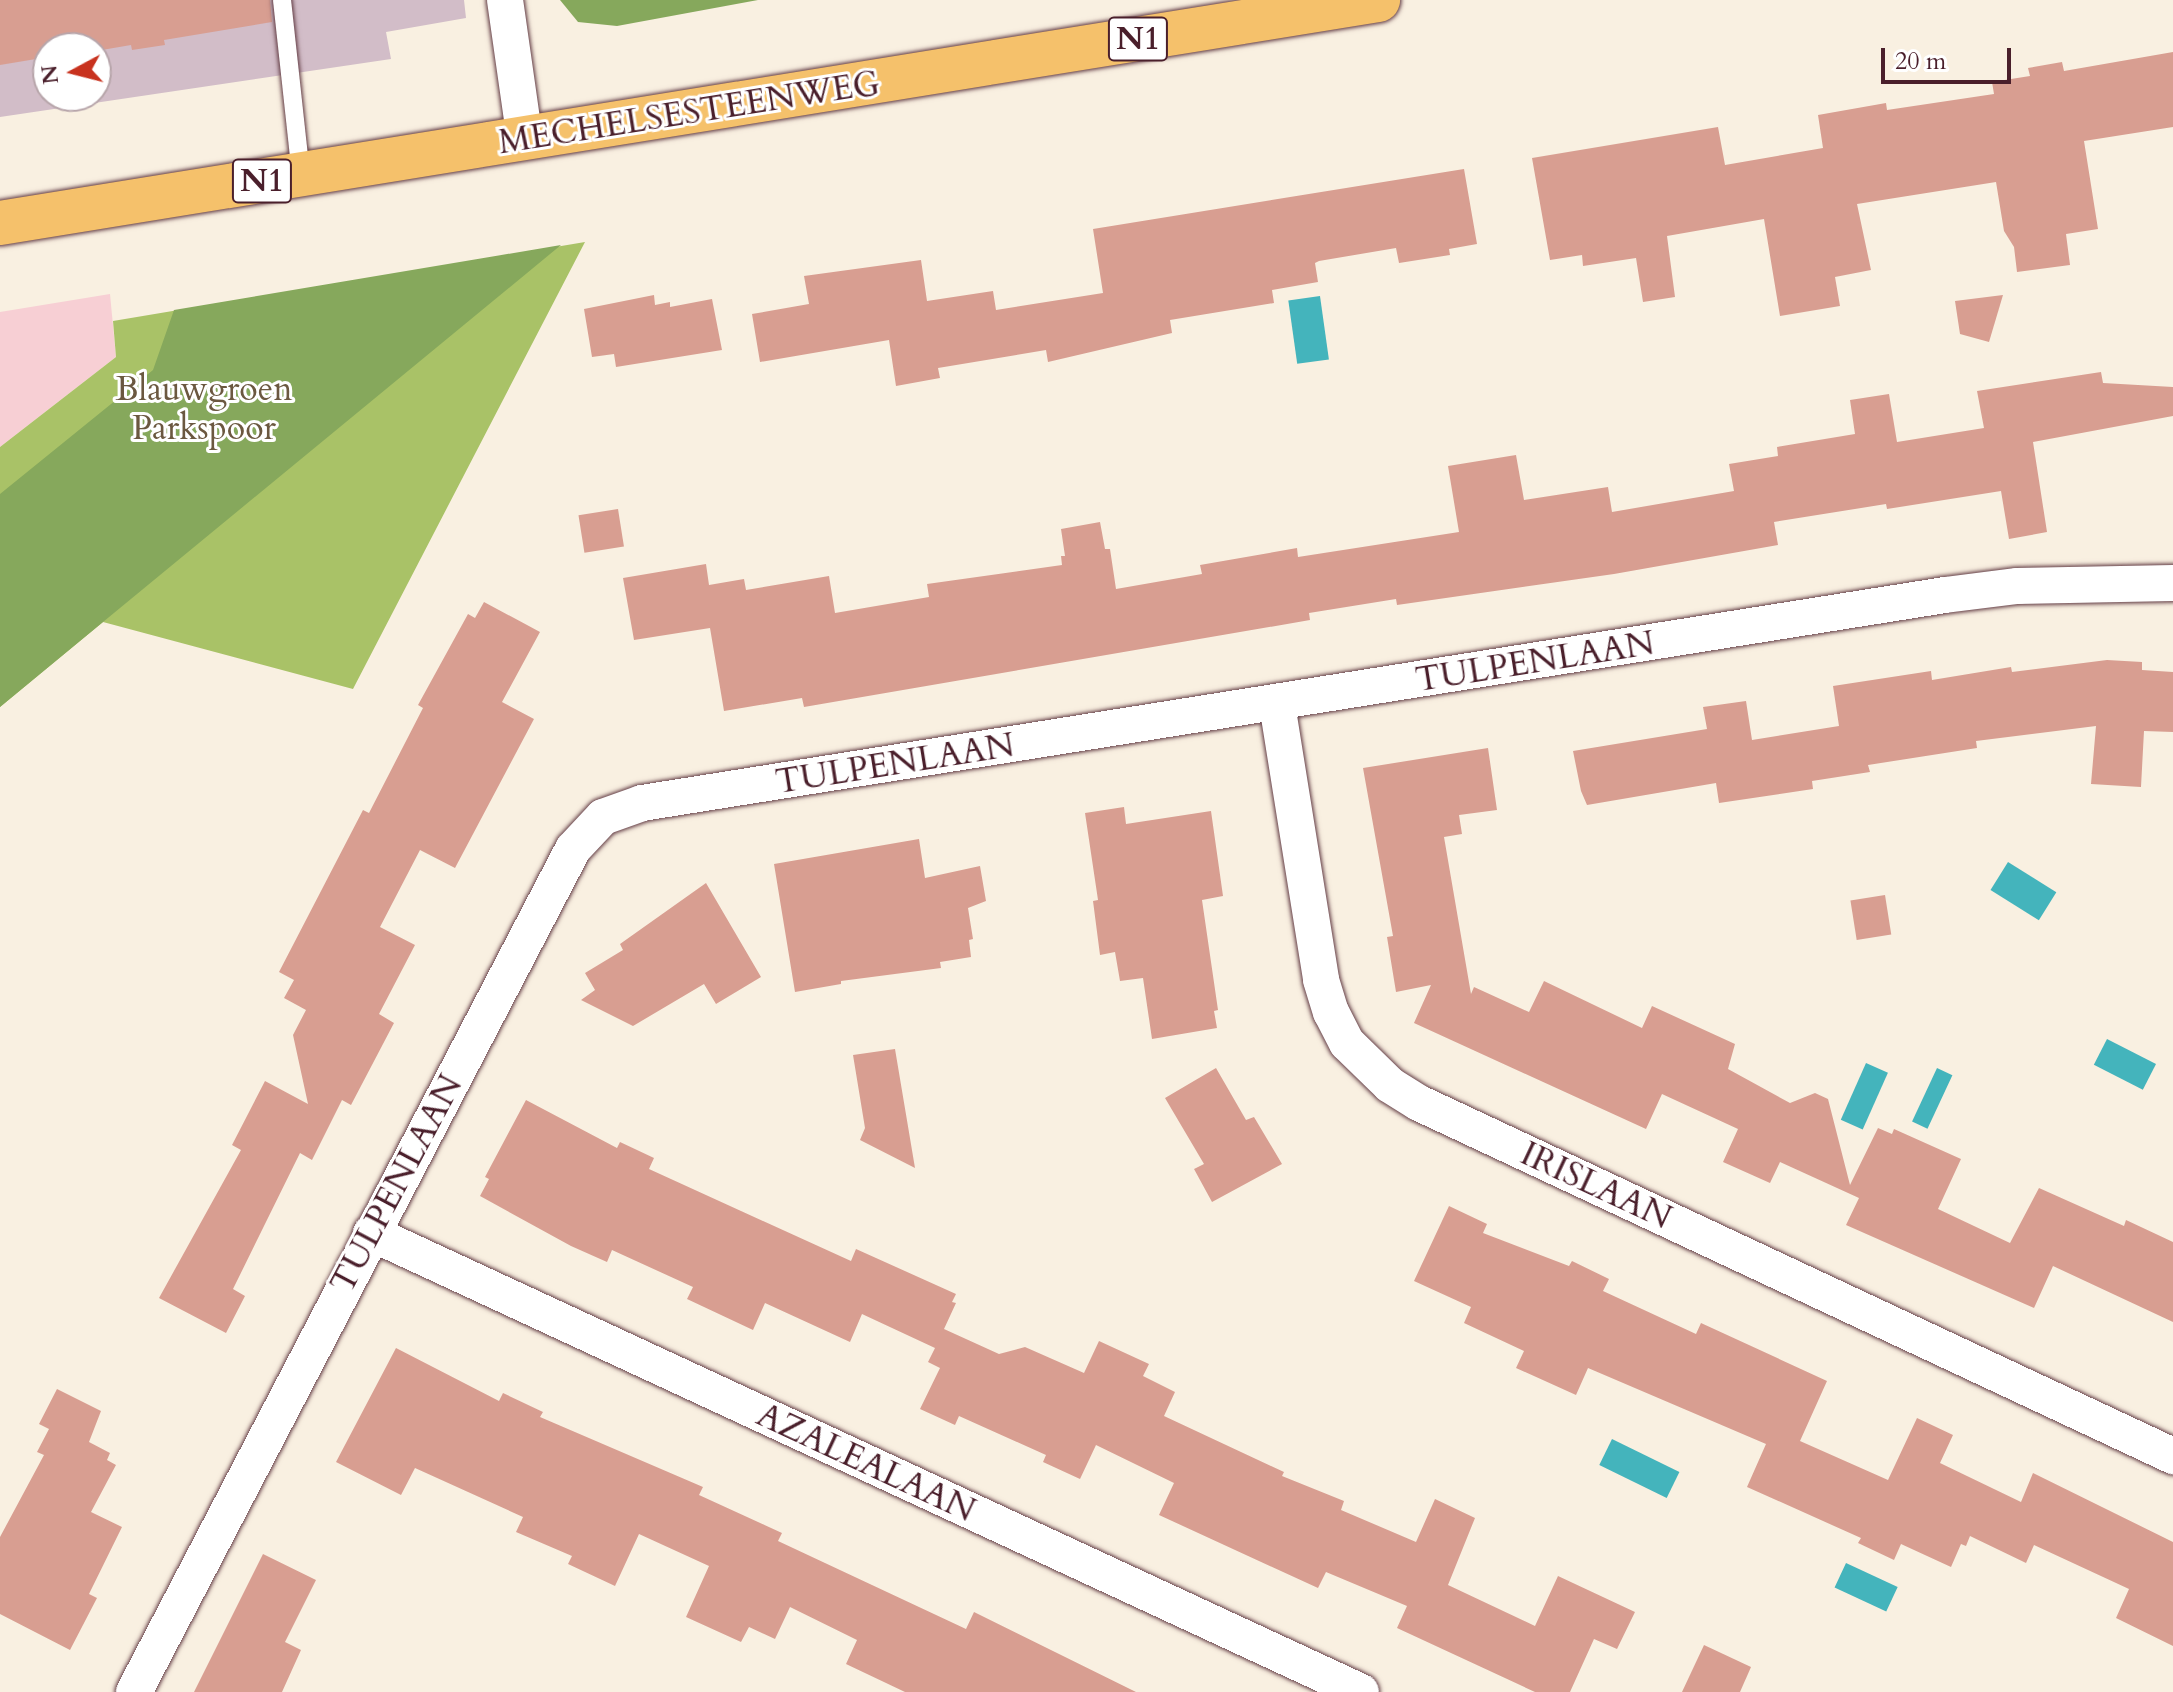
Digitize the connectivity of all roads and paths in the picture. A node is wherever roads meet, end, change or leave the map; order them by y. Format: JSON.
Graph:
{"nodes":[{"id":1,"x":282,"y":0,"type":"edge"},
{"id":2,"x":505,"y":0,"type":"edge"},
{"id":3,"x":1378,"y":0,"type":"edge"},
{"id":4,"x":525,"y":141,"type":"junction"},
{"id":5,"x":301,"y":175,"type":"junction"},
{"id":6,"x":0,"y":223,"type":"edge"},
{"id":7,"x":2173,"y":583,"type":"edge"},
{"id":8,"x":1277,"y":704,"type":"junction"},
{"id":9,"x":371,"y":1233,"type":"junction"},
{"id":10,"x":2173,"y":1456,"type":"edge"},
{"id":11,"x":134,"y":1692,"type":"edge"},
{"id":12,"x":1361,"y":1692,"type":"edge"}],
"edges":[{"from":1,"to":5,"type":"lane"},
{"from":2,"to":4,"type":"street"},
{"from":3,"to":4,"type":"main road","name":"MECHELSESTEENWEG","number":"N1"},
{"from":4,"to":5,"type":"main road","name":"MECHELSESTEENWEG","number":"N1"},
{"from":5,"to":6,"type":"main road","name":"MECHELSESTEENWEG","number":"N1"},
{"from":7,"to":8,"type":"street","name":"TULPENLAAN"},
{"from":8,"to":9,"type":"street","name":"TULPENLAAN"},
{"from":8,"to":10,"type":"street","name":"IRISLAAN"},
{"from":9,"to":11,"type":"street","name":"TULPENLAAN"},
{"from":9,"to":12,"type":"street","name":"AZALEALAAN"}]}
